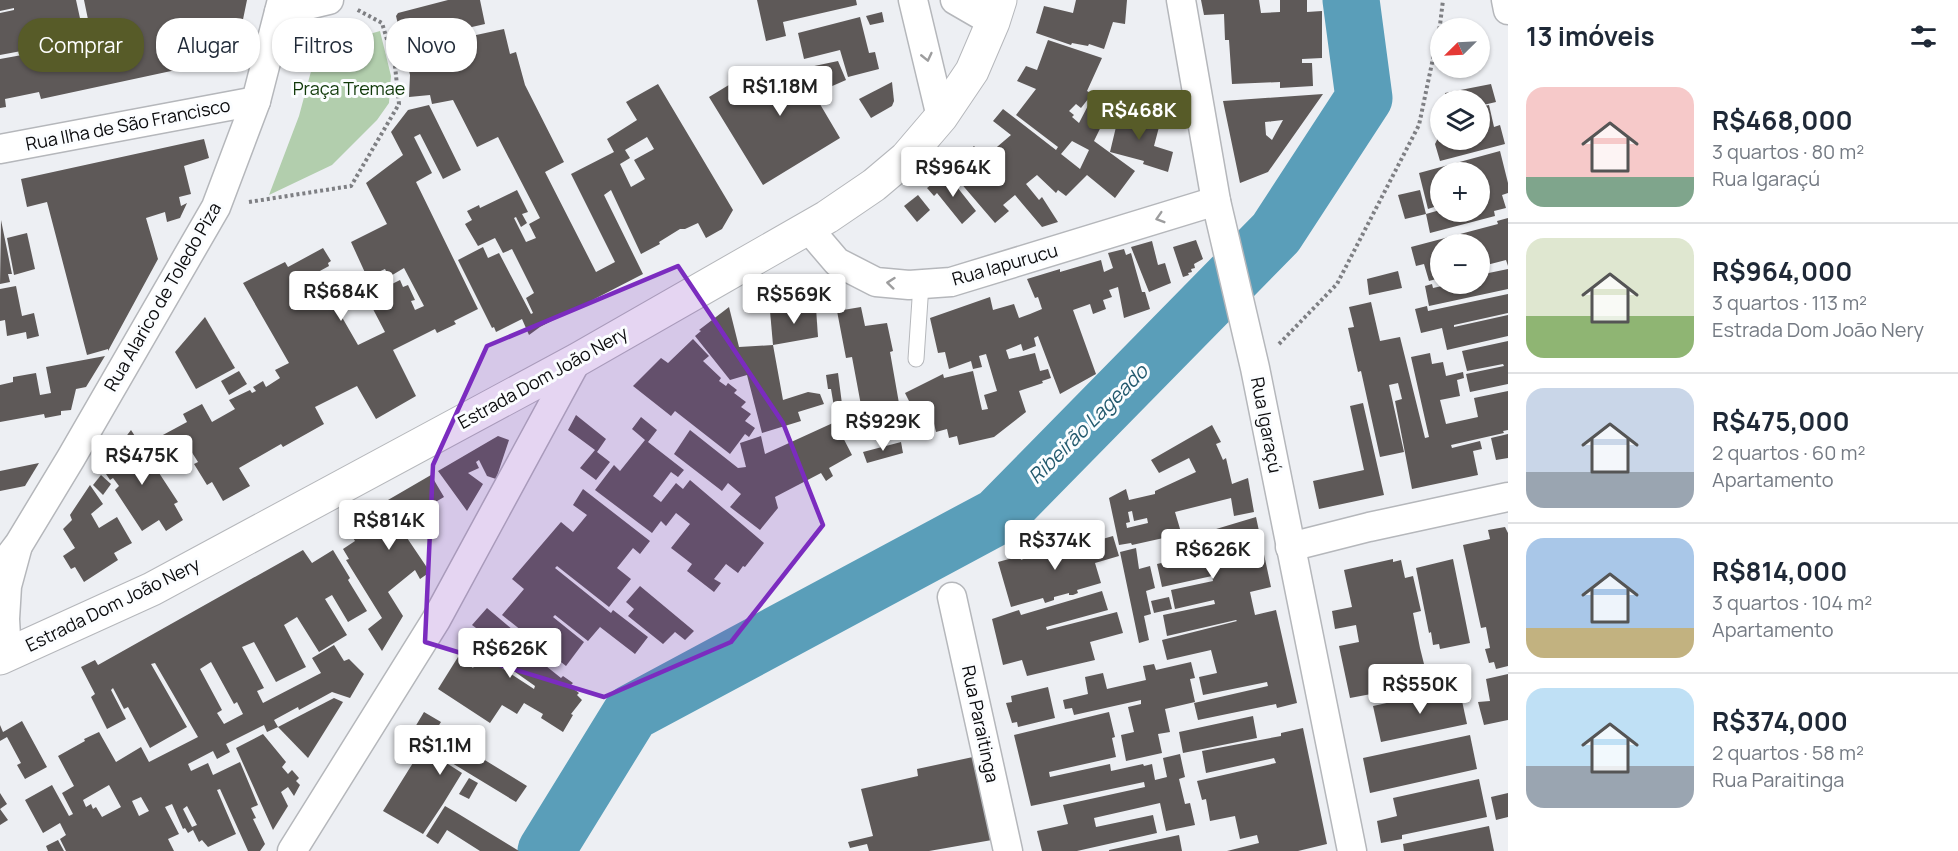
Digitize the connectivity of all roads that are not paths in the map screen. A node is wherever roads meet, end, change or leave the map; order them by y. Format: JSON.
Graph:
{"nodes":[{"id":1,"x":914,"y":0,"type":"edge"},
{"id":2,"x":955,"y":0,"type":"edge"},
{"id":3,"x":1181,"y":0,"type":"edge"},
{"id":4,"x":1506,"y":0,"type":"edge"},
{"id":5,"x":339,"y":2,"type":"edge"},
{"id":6,"x":281,"y":6,"type":"edge"},
{"id":7,"x":1508,"y":10,"type":"edge"},
{"id":8,"x":997,"y":11,"type":"edge"},
{"id":9,"x":256,"y":101,"type":"junction"},
{"id":10,"x":941,"y":117,"type":"junction"},
{"id":11,"x":0,"y":149,"type":"edge"},
{"id":12,"x":1217,"y":207,"type":"junction"},
{"id":13,"x":808,"y":228,"type":"junction"},
{"id":14,"x":921,"y":284,"type":"junction"},
{"id":15,"x":916,"y":359,"type":"dead end"},
{"id":16,"x":577,"y":360,"type":"junction"},
{"id":17,"x":1508,"y":497,"type":"edge"},
{"id":18,"x":19,"y":544,"type":"junction"},
{"id":19,"x":1290,"y":547,"type":"junction"},
{"id":20,"x":0,"y":569,"type":"edge"},
{"id":21,"x":952,"y":597,"type":"dead end"},
{"id":22,"x":4,"y":657,"type":"edge"},
{"id":23,"x":292,"y":851,"type":"edge"},
{"id":24,"x":1008,"y":851,"type":"edge"},
{"id":25,"x":1352,"y":851,"type":"edge"}],
"edges":[{"from":1,"to":10,"type":"street","one_way":true},
{"from":2,"to":8,"type":"street"},
{"from":3,"to":12,"type":"street","name":"Rua Igaraçú"},
{"from":4,"to":7,"type":"street"},
{"from":5,"to":6,"type":"street"},
{"from":6,"to":9,"type":"street","name":"Rua Alarico de Toledo Piza"},
{"from":8,"to":10,"type":"main road","name":"Estrada Dom João Nery"},
{"from":9,"to":11,"type":"street","name":"Rua Ilha de São Francisco"},
{"from":9,"to":18,"type":"street","name":"Rua Alarico de Toledo Piza"},
{"from":10,"to":13,"type":"main road","name":"Estrada Dom João Nery"},
{"from":12,"to":14,"type":"street","name":"Rua Iapurucu","one_way":true},
{"from":12,"to":19,"type":"street","name":"Rua Igaraçú"},
{"from":14,"to":13,"type":"street","name":"Rua Iapurucu","one_way":true},
{"from":13,"to":16,"type":"main road","name":"Estrada Dom João Nery"},
{"from":14,"to":15,"type":"lane"},
{"from":16,"to":22,"type":"main road","name":"Estrada Dom João Nery"},
{"from":16,"to":23,"type":"street"},
{"from":17,"to":19,"type":"street"},
{"from":18,"to":20,"type":"street","name":"Rua Alarico de Toledo Piza"},
{"from":18,"to":22,"type":"street","name":"Rua Alarico de Toledo Piza"},
{"from":19,"to":25,"type":"street","name":"Rua Igaraçú"},
{"from":21,"to":24,"type":"street","name":"Rua Paraitinga"}]}
